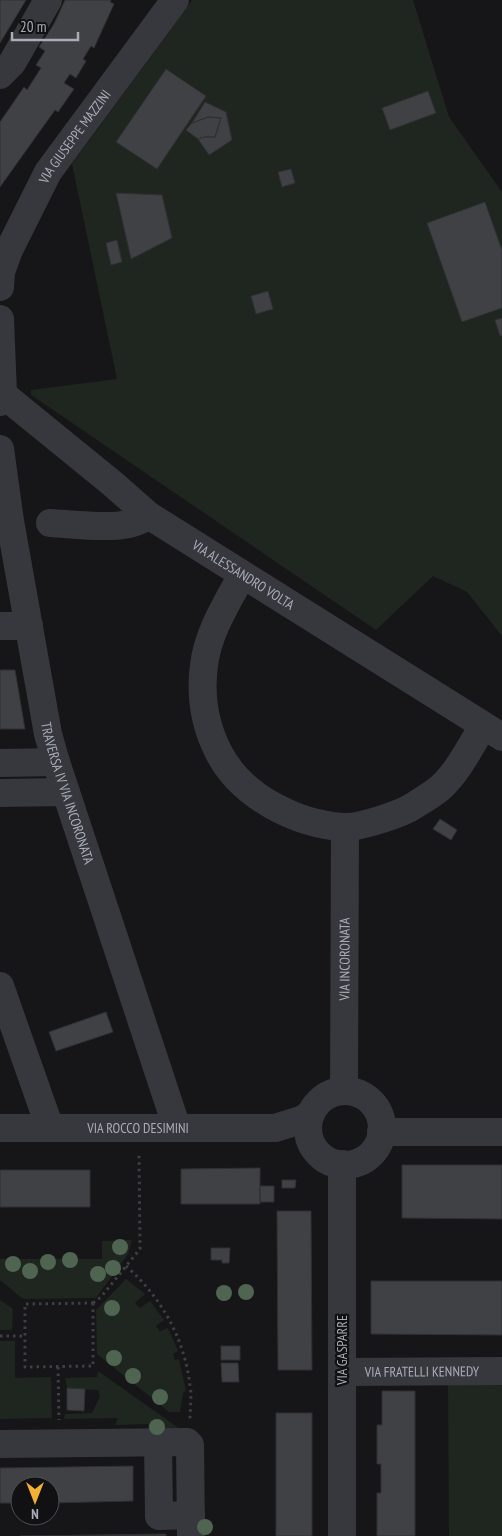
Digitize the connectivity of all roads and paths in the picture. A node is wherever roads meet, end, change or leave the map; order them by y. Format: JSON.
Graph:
{"nodes":[{"id":1,"x":48,"y":0,"type":"edge"},
{"id":2,"x":175,"y":0,"type":"edge"},
{"id":3,"x":0,"y":75,"type":"edge"},
{"id":4,"x":0,"y":287,"type":"edge"},
{"id":5,"x":0,"y":319,"type":"edge"},
{"id":6,"x":1,"y":396,"type":"edge"},
{"id":7,"x":0,"y":449,"type":"edge"},
{"id":8,"x":148,"y":515,"type":"junction"},
{"id":9,"x":5,"y":521,"type":"edge"},
{"id":10,"x":50,"y":523,"type":"dead end"},
{"id":11,"x":242,"y":575,"type":"junction"},
{"id":12,"x":0,"y":626,"type":"edge"},
{"id":13,"x":29,"y":626,"type":"junction"},
{"id":14,"x":493,"y":732,"type":"edge"},
{"id":15,"x":56,"y":762,"type":"junction"},
{"id":16,"x":0,"y":764,"type":"edge"},
{"id":17,"x":66,"y":792,"type":"junction"},
{"id":18,"x":0,"y":793,"type":"edge"},
{"id":19,"x":345,"y":827,"type":"junction"},
{"id":20,"x":0,"y":986,"type":"edge"},
{"id":21,"x":344,"y":1091,"type":"junction"},
{"id":22,"x":310,"y":1114,"type":"junction"},
{"id":23,"x":0,"y":1128,"type":"edge"},
{"id":24,"x":50,"y":1128,"type":"junction"},
{"id":25,"x":139,"y":1128,"type":"junction"},
{"id":26,"x":177,"y":1128,"type":"junction"},
{"id":27,"x":275,"y":1128,"type":"junction"},
{"id":28,"x":381,"y":1132,"type":"junction"},
{"id":29,"x":502,"y":1132,"type":"edge"},
{"id":30,"x":312,"y":1146,"type":"junction"},
{"id":31,"x":342,"y":1164,"type":"junction"},
{"id":32,"x":126,"y":1266,"type":"junction"},
{"id":33,"x":93,"y":1303,"type":"junction"},
{"id":34,"x":0,"y":1336,"type":"edge"},
{"id":35,"x":25,"y":1336,"type":"junction"},
{"id":36,"x":58,"y":1367,"type":"junction"},
{"id":37,"x":502,"y":1371,"type":"edge"},
{"id":38,"x":342,"y":1372,"type":"junction"},
{"id":39,"x":158,"y":1442,"type":"junction"},
{"id":40,"x":59,"y":1443,"type":"junction"},
{"id":41,"x":0,"y":1444,"type":"edge"},
{"id":42,"x":190,"y":1446,"type":"junction"},
{"id":43,"x":191,"y":1526,"type":"edge"},
{"id":44,"x":342,"y":1536,"type":"edge"}],
"edges":[{"from":1,"to":3,"type":"street"},
{"from":2,"to":4,"type":"street","name":"VIA GIUSEPPE MAZZINI"},
{"from":5,"to":6,"type":"street"},
{"from":6,"to":8,"type":"street","name":"VIA ALESSANDRO VOLTA"},
{"from":7,"to":9,"type":"street","name":"TRAVERSA IV VIA INCORONATA"},
{"from":8,"to":10,"type":"street"},
{"from":8,"to":11,"type":"street","name":"VIA ALESSANDRO VOLTA"},
{"from":9,"to":13,"type":"street","name":"TRAVERSA IV VIA INCORONATA"},
{"from":11,"to":14,"type":"street","name":"VIA ALESSANDRO VOLTA"},
{"from":11,"to":19,"type":"street"},
{"from":12,"to":13,"type":"street"},
{"from":13,"to":15,"type":"street","name":"TRAVERSA IV VIA INCORONATA"},
{"from":14,"to":19,"type":"street"},
{"from":15,"to":16,"type":"street"},
{"from":15,"to":17,"type":"street","name":"TRAVERSA IV VIA INCORONATA"},
{"from":17,"to":18,"type":"street"},
{"from":17,"to":26,"type":"street","name":"TRAVERSA IV VIA INCORONATA"},
{"from":19,"to":21,"type":"street","name":"VIA INCORONATA"},
{"from":20,"to":24,"type":"street"},
{"from":21,"to":22,"type":"street"},
{"from":21,"to":28,"type":"street"},
{"from":22,"to":27,"type":"street","name":"VIA ROCCO DESIMINI"},
{"from":22,"to":30,"type":"street"},
{"from":23,"to":24,"type":"street","name":"VIA ROCCO DESIMINI"},
{"from":24,"to":25,"type":"street","name":"VIA ROCCO DESIMINI"},
{"from":25,"to":26,"type":"street","name":"VIA ROCCO DESIMINI"},
{"from":25,"to":32,"type":"path"},
{"from":26,"to":27,"type":"street","name":"VIA ROCCO DESIMINI"},
{"from":27,"to":30,"type":"street","name":"VIA ROCCO DESIMINI"},
{"from":28,"to":29,"type":"street"},
{"from":28,"to":31,"type":"street"},
{"from":30,"to":31,"type":"street"},
{"from":31,"to":38,"type":"street","name":"VIA GASPARRE"},
{"from":32,"to":33,"type":"path"},
{"from":32,"to":42,"type":"path"},
{"from":33,"to":35,"type":"path"},
{"from":33,"to":36,"type":"path"},
{"from":34,"to":35,"type":"path"},
{"from":35,"to":36,"type":"path"},
{"from":36,"to":40,"type":"path"},
{"from":37,"to":38,"type":"street","name":"VIA FRATELLI KENNEDY"},
{"from":38,"to":44,"type":"street","name":"VIA GASPARRE"},
{"from":39,"to":40,"type":"street"},
{"from":39,"to":42,"type":"street"},
{"from":39,"to":43,"type":"street"},
{"from":40,"to":41,"type":"street"},
{"from":42,"to":43,"type":"street"}]}
